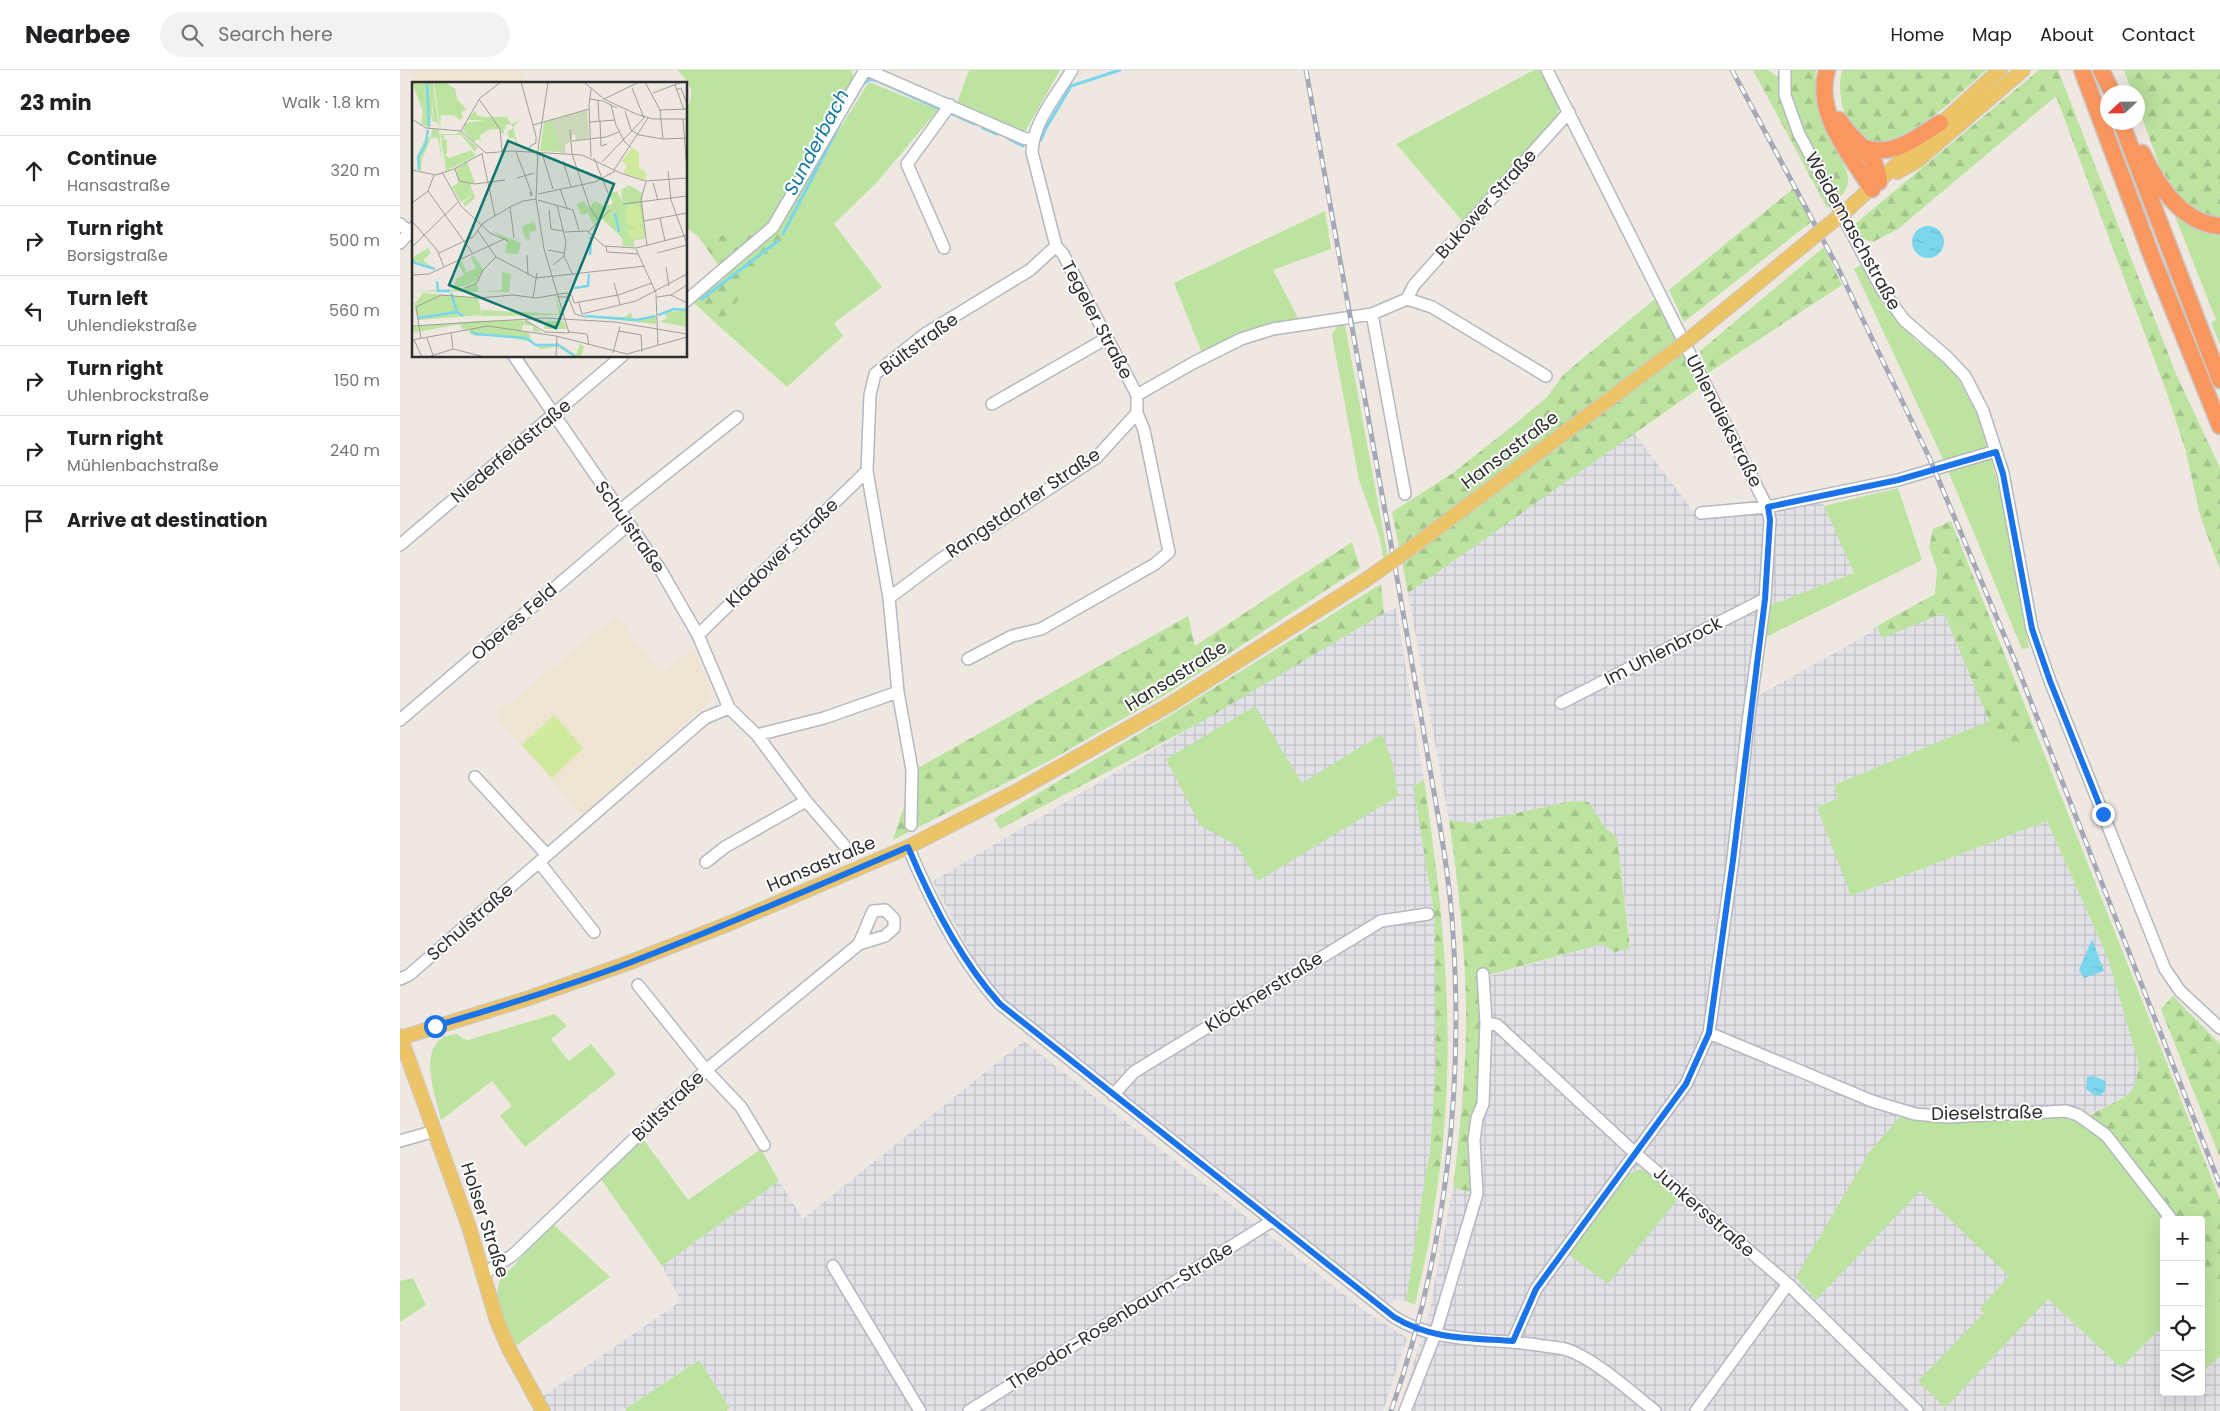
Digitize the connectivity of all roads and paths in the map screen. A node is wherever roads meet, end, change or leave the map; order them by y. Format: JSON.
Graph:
{"nodes":[{"id":1,"x":866,"y":70,"type":"edge"},
{"id":2,"x":1072,"y":70,"type":"edge"},
{"id":3,"x":1547,"y":70,"type":"edge"},
{"id":4,"x":1785,"y":70,"type":"edge"},
{"id":5,"x":1827,"y":70,"type":"edge"},
{"id":6,"x":1834,"y":70,"type":"edge"},
{"id":7,"x":2000,"y":70,"type":"edge"},
{"id":8,"x":2023,"y":70,"type":"edge"},
{"id":9,"x":2080,"y":70,"type":"edge"},
{"id":10,"x":2101,"y":70,"type":"edge"},
{"id":11,"x":2108,"y":85,"type":"edge"},
{"id":12,"x":950,"y":105,"type":"junction"},
{"id":13,"x":1569,"y":112,"type":"junction"},
{"id":14,"x":1940,"y":123,"type":"junction"},
{"id":15,"x":2124,"y":130,"type":"edge"},
{"id":16,"x":2131,"y":130,"type":"edge"},
{"id":17,"x":1033,"y":140,"type":"junction"},
{"id":18,"x":1864,"y":148,"type":"junction"},
{"id":19,"x":1875,"y":186,"type":"junction"},
{"id":20,"x":400,"y":224,"type":"edge"},
{"id":21,"x":2220,"y":226,"type":"edge"},
{"id":22,"x":412,"y":232,"type":"edge"},
{"id":23,"x":400,"y":243,"type":"edge"},
{"id":24,"x":1056,"y":246,"type":"junction"},
{"id":25,"x":944,"y":248,"type":"dead end"},
{"id":26,"x":688,"y":299,"type":"edge"},
{"id":27,"x":1407,"y":299,"type":"junction"},
{"id":28,"x":1372,"y":314,"type":"junction"},
{"id":29,"x":1107,"y":338,"type":"junction"},
{"id":30,"x":515,"y":358,"type":"edge"},
{"id":31,"x":620,"y":358,"type":"edge"},
{"id":32,"x":1546,"y":376,"type":"dead end"},
{"id":33,"x":2220,"y":380,"type":"edge"},
{"id":34,"x":1137,"y":395,"type":"junction"},
{"id":35,"x":992,"y":404,"type":"dead end"},
{"id":36,"x":1137,"y":413,"type":"junction"},
{"id":37,"x":553,"y":415,"type":"junction"},
{"id":38,"x":737,"y":418,"type":"dead end"},
{"id":39,"x":2220,"y":426,"type":"edge"},
{"id":40,"x":1996,"y":452,"type":"junction"},
{"id":41,"x":867,"y":472,"type":"junction"},
{"id":42,"x":1405,"y":494,"type":"dead end"},
{"id":43,"x":1768,"y":507,"type":"junction"},
{"id":44,"x":619,"y":511,"type":"junction"},
{"id":45,"x":1701,"y":513,"type":"dead end"},
{"id":46,"x":628,"y":525,"type":"junction"},
{"id":47,"x":400,"y":545,"type":"edge"},
{"id":48,"x":889,"y":598,"type":"junction"},
{"id":49,"x":1765,"y":599,"type":"junction"},
{"id":50,"x":698,"y":634,"type":"junction"},
{"id":51,"x":968,"y":659,"type":"dead end"},
{"id":52,"x":898,"y":692,"type":"junction"},
{"id":53,"x":1561,"y":704,"type":"dead end"},
{"id":54,"x":729,"y":708,"type":"junction"},
{"id":55,"x":400,"y":720,"type":"edge"},
{"id":56,"x":757,"y":735,"type":"junction"},
{"id":57,"x":475,"y":777,"type":"dead end"},
{"id":58,"x":806,"y":802,"type":"junction"},
{"id":59,"x":911,"y":825,"type":"dead end"},
{"id":60,"x":844,"y":845,"type":"dead end"},
{"id":61,"x":908,"y":847,"type":"junction"},
{"id":62,"x":543,"y":859,"type":"junction"},
{"id":63,"x":706,"y":862,"type":"dead end"},
{"id":64,"x":1428,"y":914,"type":"dead end"},
{"id":65,"x":594,"y":932,"type":"dead end"},
{"id":66,"x":859,"y":944,"type":"dead end"},
{"id":67,"x":1483,"y":974,"type":"dead end"},
{"id":68,"x":400,"y":979,"type":"edge"},
{"id":69,"x":638,"y":984,"type":"dead end"},
{"id":70,"x":1486,"y":1023,"type":"junction"},
{"id":71,"x":2220,"y":1028,"type":"edge"},
{"id":72,"x":1709,"y":1033,"type":"junction"},
{"id":73,"x":400,"y":1037,"type":"edge"},
{"id":74,"x":706,"y":1070,"type":"junction"},
{"id":75,"x":1113,"y":1095,"type":"junction"},
{"id":76,"x":435,"y":1131,"type":"junction"},
{"id":77,"x":400,"y":1141,"type":"edge"},
{"id":78,"x":764,"y":1145,"type":"dead end"},
{"id":79,"x":1636,"y":1154,"type":"junction"},
{"id":80,"x":2169,"y":1216,"type":"edge"},
{"id":81,"x":1272,"y":1221,"type":"junction"},
{"id":82,"x":833,"y":1266,"type":"dead end"},
{"id":83,"x":483,"y":1274,"type":"junction"},
{"id":84,"x":1788,"y":1284,"type":"junction"},
{"id":85,"x":1435,"y":1335,"type":"junction"},
{"id":86,"x":1513,"y":1341,"type":"junction"},
{"id":87,"x":543,"y":1411,"type":"edge"},
{"id":88,"x":920,"y":1411,"type":"edge"},
{"id":89,"x":969,"y":1411,"type":"edge"},
{"id":90,"x":1405,"y":1411,"type":"edge"},
{"id":91,"x":1655,"y":1411,"type":"edge"},
{"id":92,"x":1696,"y":1411,"type":"edge"},
{"id":93,"x":1917,"y":1411,"type":"edge"}],
"edges":[{"from":1,"to":12,"type":"street"},
{"from":1,"to":26,"type":"street"},
{"from":2,"to":17,"type":"street"},
{"from":3,"to":13,"type":"street","name":"Uhlendiekstraße"},
{"from":4,"to":40,"type":"street","name":"Weidemaschstraße"},
{"from":5,"to":19,"type":"highway"},
{"from":6,"to":18,"type":"highway"},
{"from":7,"to":14,"type":"main road","name":"Hansastraße"},
{"from":8,"to":19,"type":"main road","name":"Hansastraße"},
{"from":9,"to":39,"type":"highway"},
{"from":10,"to":11,"type":"highway"},
{"from":12,"to":17,"type":"street"},
{"from":12,"to":25,"type":"street"},
{"from":13,"to":27,"type":"street","name":"Bukower Straße"},
{"from":13,"to":43,"type":"street","name":"Uhlendiekstraße"},
{"from":14,"to":18,"type":"highway"},
{"from":14,"to":19,"type":"main road","name":"Hansastraße"},
{"from":15,"to":33,"type":"highway"},
{"from":16,"to":21,"type":"highway"},
{"from":17,"to":24,"type":"street"},
{"from":18,"to":19,"type":"highway"},
{"from":19,"to":61,"type":"main road","name":"Hansastraße","bridge":true},
{"from":20,"to":22,"type":"street"},
{"from":22,"to":23,"type":"street"},
{"from":24,"to":29,"type":"street","name":"Tegeler Straße"},
{"from":24,"to":41,"type":"street","name":"Bültstraße"},
{"from":27,"to":28,"type":"street"},
{"from":27,"to":32,"type":"street"},
{"from":28,"to":34,"type":"street"},
{"from":28,"to":42,"type":"street"},
{"from":29,"to":34,"type":"street","name":"Tegeler Straße"},
{"from":29,"to":35,"type":"street"},
{"from":30,"to":37,"type":"street","name":"Schulstraße"},
{"from":31,"to":37,"type":"street","name":"Niederfeldstraße"},
{"from":34,"to":36,"type":"street"},
{"from":36,"to":48,"type":"street","name":"Rangstdorfer Straße"},
{"from":36,"to":51,"type":"street"},
{"from":37,"to":44,"type":"street","name":"Schulstraße"},
{"from":37,"to":47,"type":"street","name":"Niederfeldstraße"},
{"from":38,"to":44,"type":"street"},
{"from":40,"to":43,"type":"street"},
{"from":40,"to":71,"type":"street","name":"Weidemaschstraße"},
{"from":41,"to":48,"type":"street","name":"Bültstraße"},
{"from":41,"to":50,"type":"street","name":"Kladower Straße"},
{"from":43,"to":45,"type":"street"},
{"from":43,"to":49,"type":"street","name":"Uhlendiekstraße"},
{"from":44,"to":46,"type":"street","name":"Schulstraße"},
{"from":46,"to":50,"type":"street","name":"Schulstraße"},
{"from":46,"to":55,"type":"street","name":"Oberes Feld"},
{"from":48,"to":52,"type":"street","name":"Bültstraße"},
{"from":49,"to":53,"type":"street","name":"Im Uhlenbrock"},
{"from":49,"to":72,"type":"street","name":"Uhlendiekstraße"},
{"from":50,"to":54,"type":"street","name":"Schulstraße"},
{"from":52,"to":56,"type":"street"},
{"from":52,"to":59,"type":"street","name":"Bültstraße"},
{"from":54,"to":56,"type":"street","name":"Schulstraße"},
{"from":54,"to":62,"type":"street","name":"Schulstraße"},
{"from":56,"to":58,"type":"street","name":"Schulstraße"},
{"from":57,"to":62,"type":"street"},
{"from":58,"to":60,"type":"street","name":"Schulstraße"},
{"from":58,"to":63,"type":"street"},
{"from":61,"to":73,"type":"main road","name":"Hansastraße"},
{"from":61,"to":75,"type":"street"},
{"from":62,"to":65,"type":"street"},
{"from":62,"to":68,"type":"street","name":"Schulstraße"},
{"from":64,"to":75,"type":"street","name":"Klöcknerstraße"},
{"from":66,"to":74,"type":"street","name":"Bültstraße"},
{"from":67,"to":70,"type":"street"},
{"from":69,"to":74,"type":"street"},
{"from":70,"to":79,"type":"street","name":"Junkersstraße"},
{"from":70,"to":85,"type":"street"},
{"from":72,"to":79,"type":"street","name":"Uhlendiekstraße"},
{"from":72,"to":80,"type":"street","name":"Dieselstraße"},
{"from":73,"to":76,"type":"main road","name":"Holser Straße"},
{"from":74,"to":78,"type":"street"},
{"from":74,"to":83,"type":"street","name":"Bültstraße"},
{"from":75,"to":81,"type":"street"},
{"from":76,"to":77,"type":"street"},
{"from":76,"to":83,"type":"main road","name":"Holser Straße"},
{"from":79,"to":84,"type":"street","name":"Junkersstraße"},
{"from":79,"to":86,"type":"street","name":"Uhlendiekstraße"},
{"from":81,"to":85,"type":"street"},
{"from":81,"to":89,"type":"street","name":"Theodor-Rosenbaum-Straße"},
{"from":82,"to":88,"type":"street"},
{"from":83,"to":87,"type":"main road","name":"Holser Straße"},
{"from":84,"to":92,"type":"street"},
{"from":84,"to":93,"type":"street","name":"Junkersstraße"},
{"from":85,"to":86,"type":"street"},
{"from":85,"to":90,"type":"street"},
{"from":86,"to":91,"type":"street"}]}
